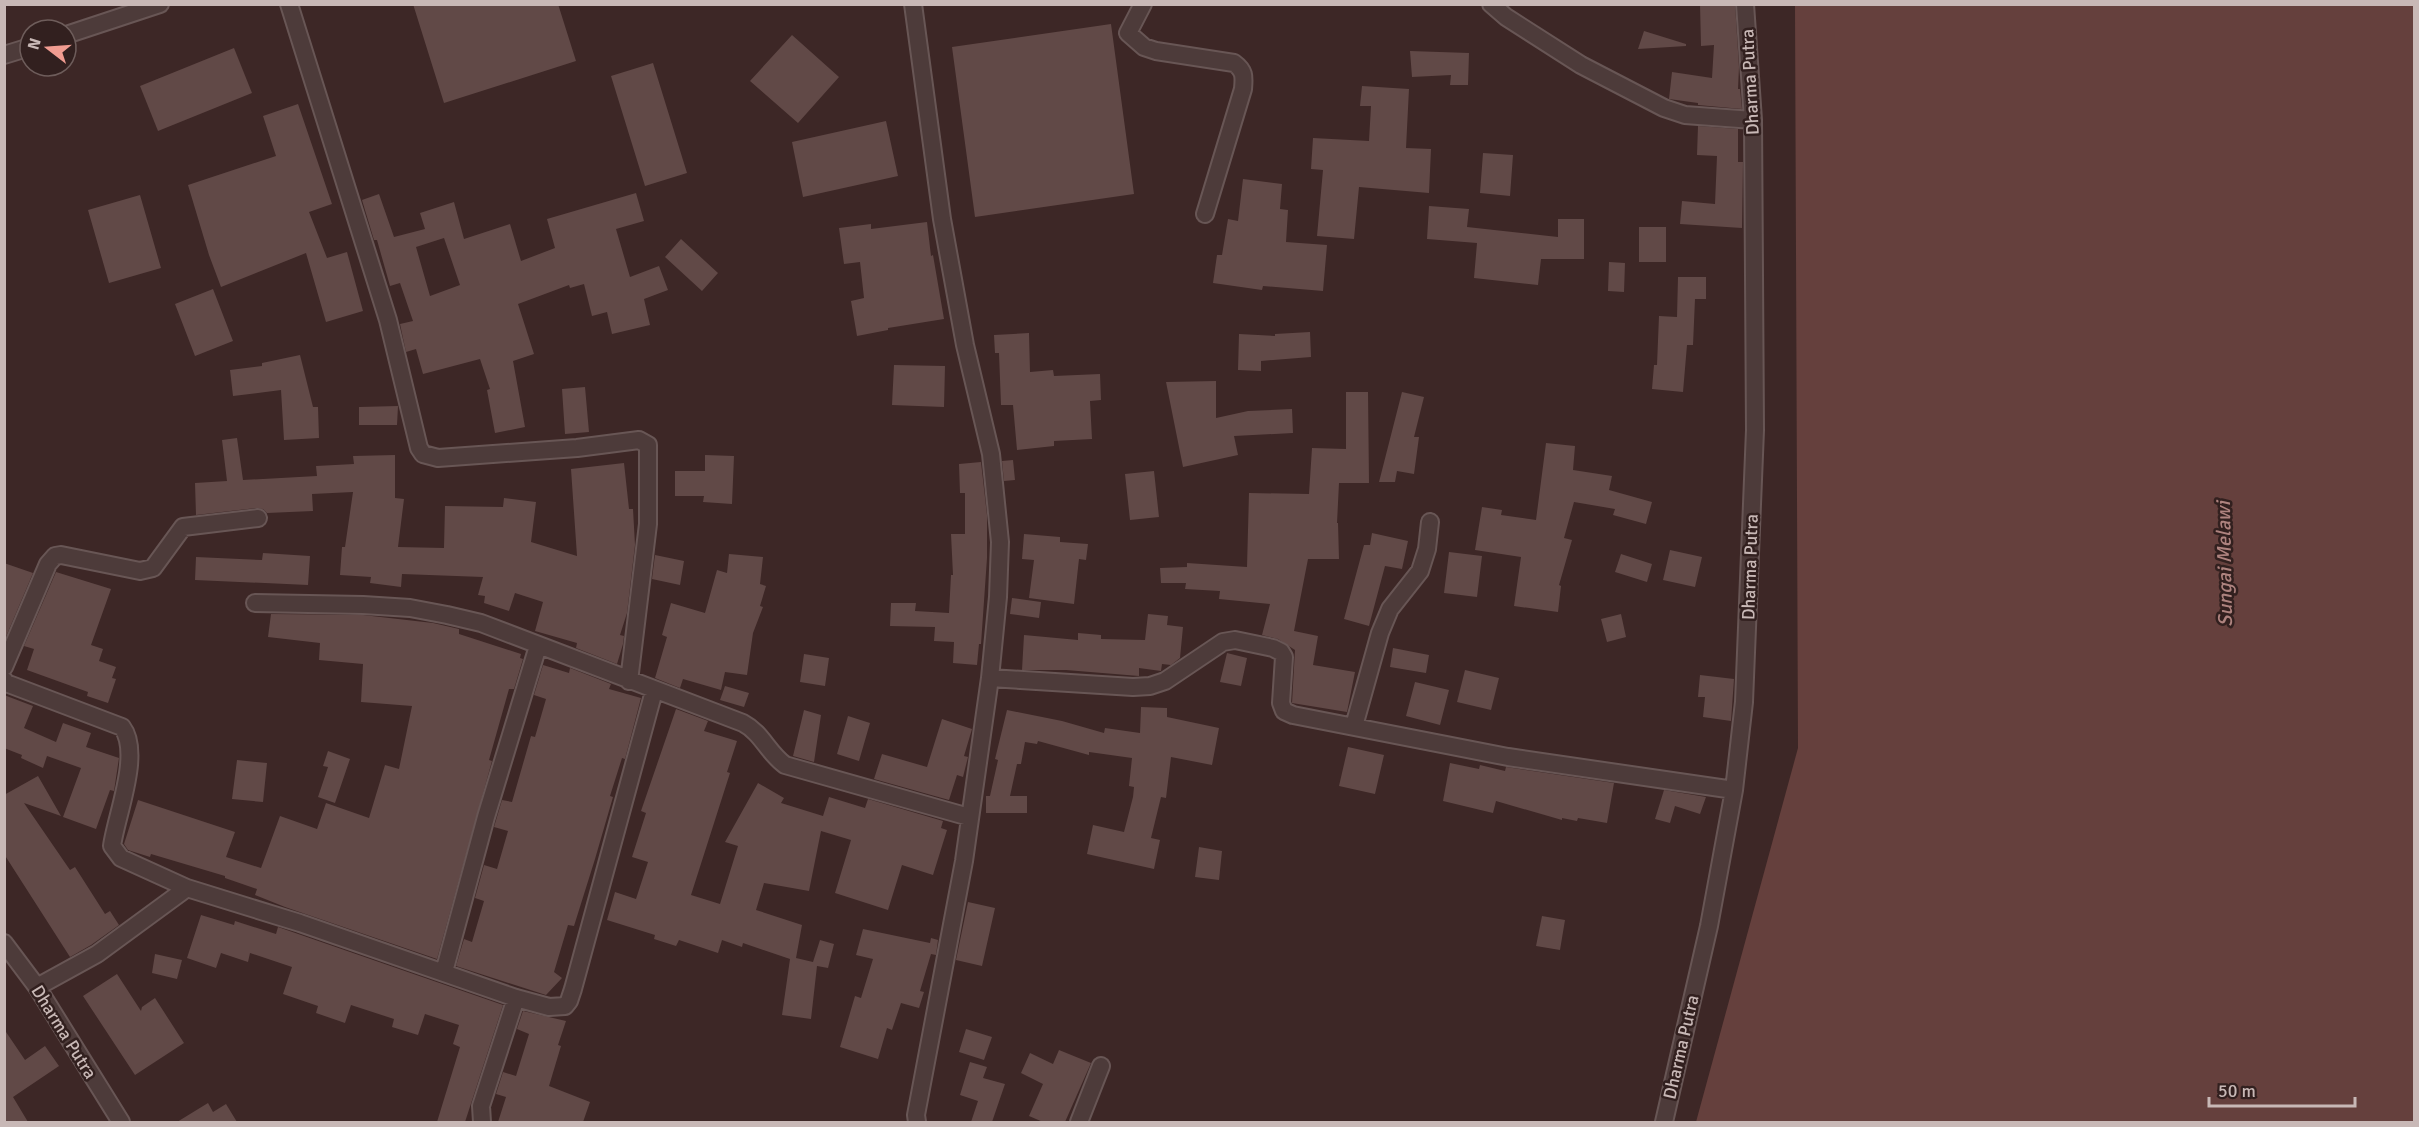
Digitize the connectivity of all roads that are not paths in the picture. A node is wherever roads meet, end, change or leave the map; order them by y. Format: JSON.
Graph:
{"nodes":[{"id":1,"x":160,"y":4,"type":"edge"},
{"id":2,"x":289,"y":4,"type":"edge"},
{"id":3,"x":913,"y":4,"type":"edge"},
{"id":4,"x":1143,"y":4,"type":"edge"},
{"id":5,"x":1491,"y":4,"type":"edge"},
{"id":6,"x":1745,"y":4,"type":"edge"},
{"id":7,"x":78,"y":31,"type":"edge"},
{"id":8,"x":1753,"y":120,"type":"junction"},
{"id":9,"x":1205,"y":214,"type":"dead end"},
{"id":10,"x":258,"y":518,"type":"dead end"},
{"id":11,"x":1430,"y":522,"type":"dead end"},
{"id":12,"x":255,"y":603,"type":"dead end"},
{"id":13,"x":538,"y":646,"type":"junction"},
{"id":14,"x":4,"y":667,"type":"edge"},
{"id":15,"x":990,"y":678,"type":"junction"},
{"id":16,"x":4,"y":680,"type":"edge"},
{"id":17,"x":629,"y":681,"type":"junction"},
{"id":18,"x":654,"y":691,"type":"junction"},
{"id":19,"x":1354,"y":726,"type":"junction"},
{"id":20,"x":1734,"y":790,"type":"junction"},
{"id":21,"x":969,"y":817,"type":"junction"},
{"id":22,"x":187,"y":888,"type":"junction"},
{"id":23,"x":4,"y":943,"type":"edge"},
{"id":24,"x":444,"y":972,"type":"junction"},
{"id":25,"x":37,"y":987,"type":"junction"},
{"id":26,"x":516,"y":998,"type":"junction"},
{"id":27,"x":1101,"y":1066,"type":"dead end"},
{"id":28,"x":121,"y":1122,"type":"edge"},
{"id":29,"x":482,"y":1122,"type":"edge"},
{"id":30,"x":917,"y":1122,"type":"edge"},
{"id":31,"x":1079,"y":1122,"type":"edge"},
{"id":32,"x":1664,"y":1122,"type":"edge"}],
"edges":[{"from":1,"to":7,"type":"street"},
{"from":2,"to":17,"type":"street"},
{"from":3,"to":15,"type":"street"},
{"from":4,"to":9,"type":"street"},
{"from":5,"to":8,"type":"street"},
{"from":6,"to":8,"type":"street","name":"Dharma Putra"},
{"from":8,"to":20,"type":"street","name":"Dharma Putra"},
{"from":10,"to":14,"type":"street"},
{"from":11,"to":19,"type":"street"},
{"from":12,"to":13,"type":"street"},
{"from":13,"to":17,"type":"street"},
{"from":13,"to":24,"type":"street"},
{"from":15,"to":19,"type":"street"},
{"from":15,"to":21,"type":"street"},
{"from":16,"to":22,"type":"street"},
{"from":17,"to":18,"type":"street"},
{"from":18,"to":21,"type":"street"},
{"from":18,"to":26,"type":"street"},
{"from":19,"to":20,"type":"street"},
{"from":20,"to":32,"type":"street","name":"Dharma Putra"},
{"from":21,"to":30,"type":"street"},
{"from":22,"to":24,"type":"street"},
{"from":22,"to":25,"type":"street"},
{"from":23,"to":25,"type":"street","name":"Dharma Putra"},
{"from":24,"to":26,"type":"street"},
{"from":25,"to":28,"type":"street","name":"Dharma Putra"},
{"from":26,"to":29,"type":"street"},
{"from":27,"to":31,"type":"street"}]}
